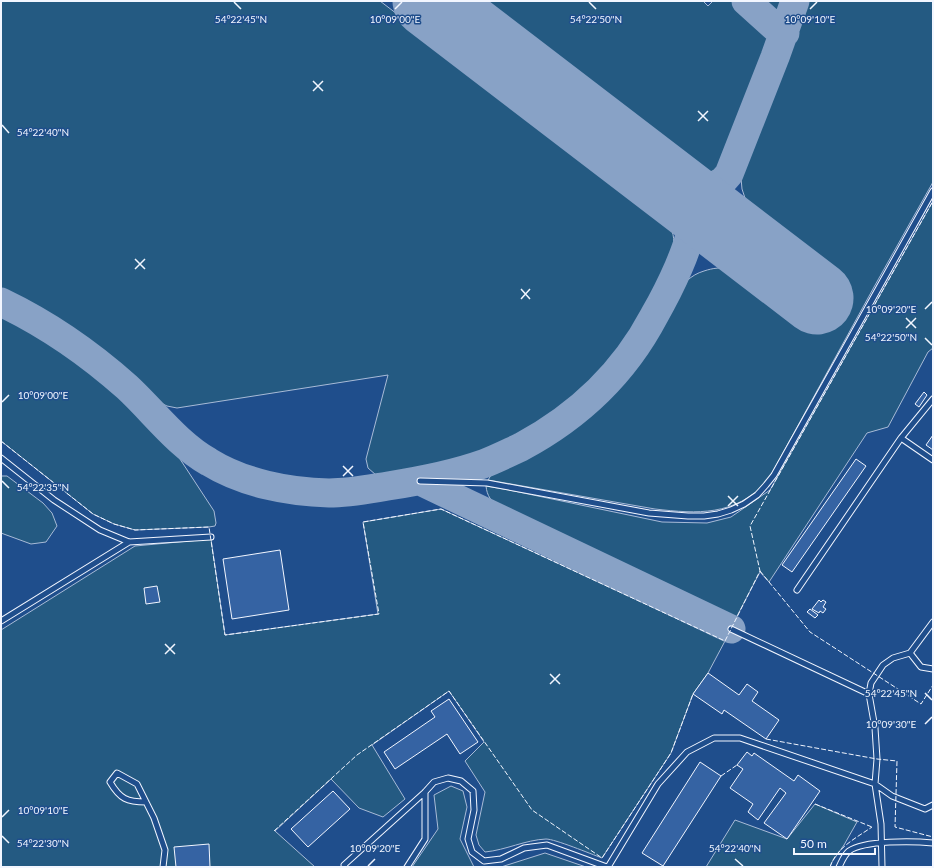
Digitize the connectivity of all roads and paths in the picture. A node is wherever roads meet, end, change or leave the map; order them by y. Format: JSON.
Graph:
{"nodes":[{"id":1,"x":933,"y":191,"type":"edge"},
{"id":2,"x":933,"y":400,"type":"edge"},
{"id":3,"x":901,"y":438,"type":"junction"},
{"id":4,"x":1,"y":458,"type":"edge"},
{"id":5,"x":933,"y":460,"type":"edge"},
{"id":6,"x":420,"y":481,"type":"dead end"},
{"id":7,"x":211,"y":537,"type":"dead end"},
{"id":8,"x":129,"y":542,"type":"junction"},
{"id":9,"x":798,"y":590,"type":"dead end"},
{"id":10,"x":1,"y":621,"type":"edge"},
{"id":11,"x":933,"y":622,"type":"edge"},
{"id":12,"x":731,"y":629,"type":"dead end"},
{"id":13,"x":910,"y":653,"type":"junction"},
{"id":14,"x":933,"y":669,"type":"edge"},
{"id":15,"x":869,"y":694,"type":"junction"},
{"id":16,"x":875,"y":784,"type":"junction"},
{"id":17,"x":426,"y":792,"type":"junction"},
{"id":18,"x":146,"y":802,"type":"junction"},
{"id":19,"x":933,"y":805,"type":"edge"},
{"id":20,"x":882,"y":842,"type":"junction"},
{"id":21,"x":933,"y":843,"type":"edge"},
{"id":22,"x":163,"y":867,"type":"edge"},
{"id":23,"x":345,"y":867,"type":"edge"},
{"id":24,"x":407,"y":867,"type":"edge"},
{"id":25,"x":607,"y":867,"type":"edge"},
{"id":26,"x":840,"y":867,"type":"edge"},
{"id":27,"x":882,"y":867,"type":"edge"}],
"edges":[{"from":1,"to":6,"type":"lane"},
{"from":2,"to":3,"type":"lane"},
{"from":3,"to":5,"type":"lane"},
{"from":3,"to":9,"type":"lane"},
{"from":4,"to":8,"type":"lane"},
{"from":7,"to":8,"type":"lane"},
{"from":8,"to":10,"type":"lane"},
{"from":11,"to":13,"type":"lane"},
{"from":12,"to":15,"type":"lane"},
{"from":13,"to":14,"type":"lane"},
{"from":13,"to":15,"type":"lane"},
{"from":15,"to":16,"type":"lane"},
{"from":16,"to":19,"type":"lane"},
{"from":16,"to":20,"type":"lane"},
{"from":16,"to":25,"type":"lane"},
{"from":17,"to":23,"type":"lane"},
{"from":17,"to":24,"type":"lane"},
{"from":17,"to":25,"type":"lane"},
{"from":18,"to":18,"type":"lane"},
{"from":18,"to":22,"type":"lane"},
{"from":20,"to":21,"type":"lane"},
{"from":20,"to":26,"type":"lane"},
{"from":20,"to":27,"type":"lane"}]}
